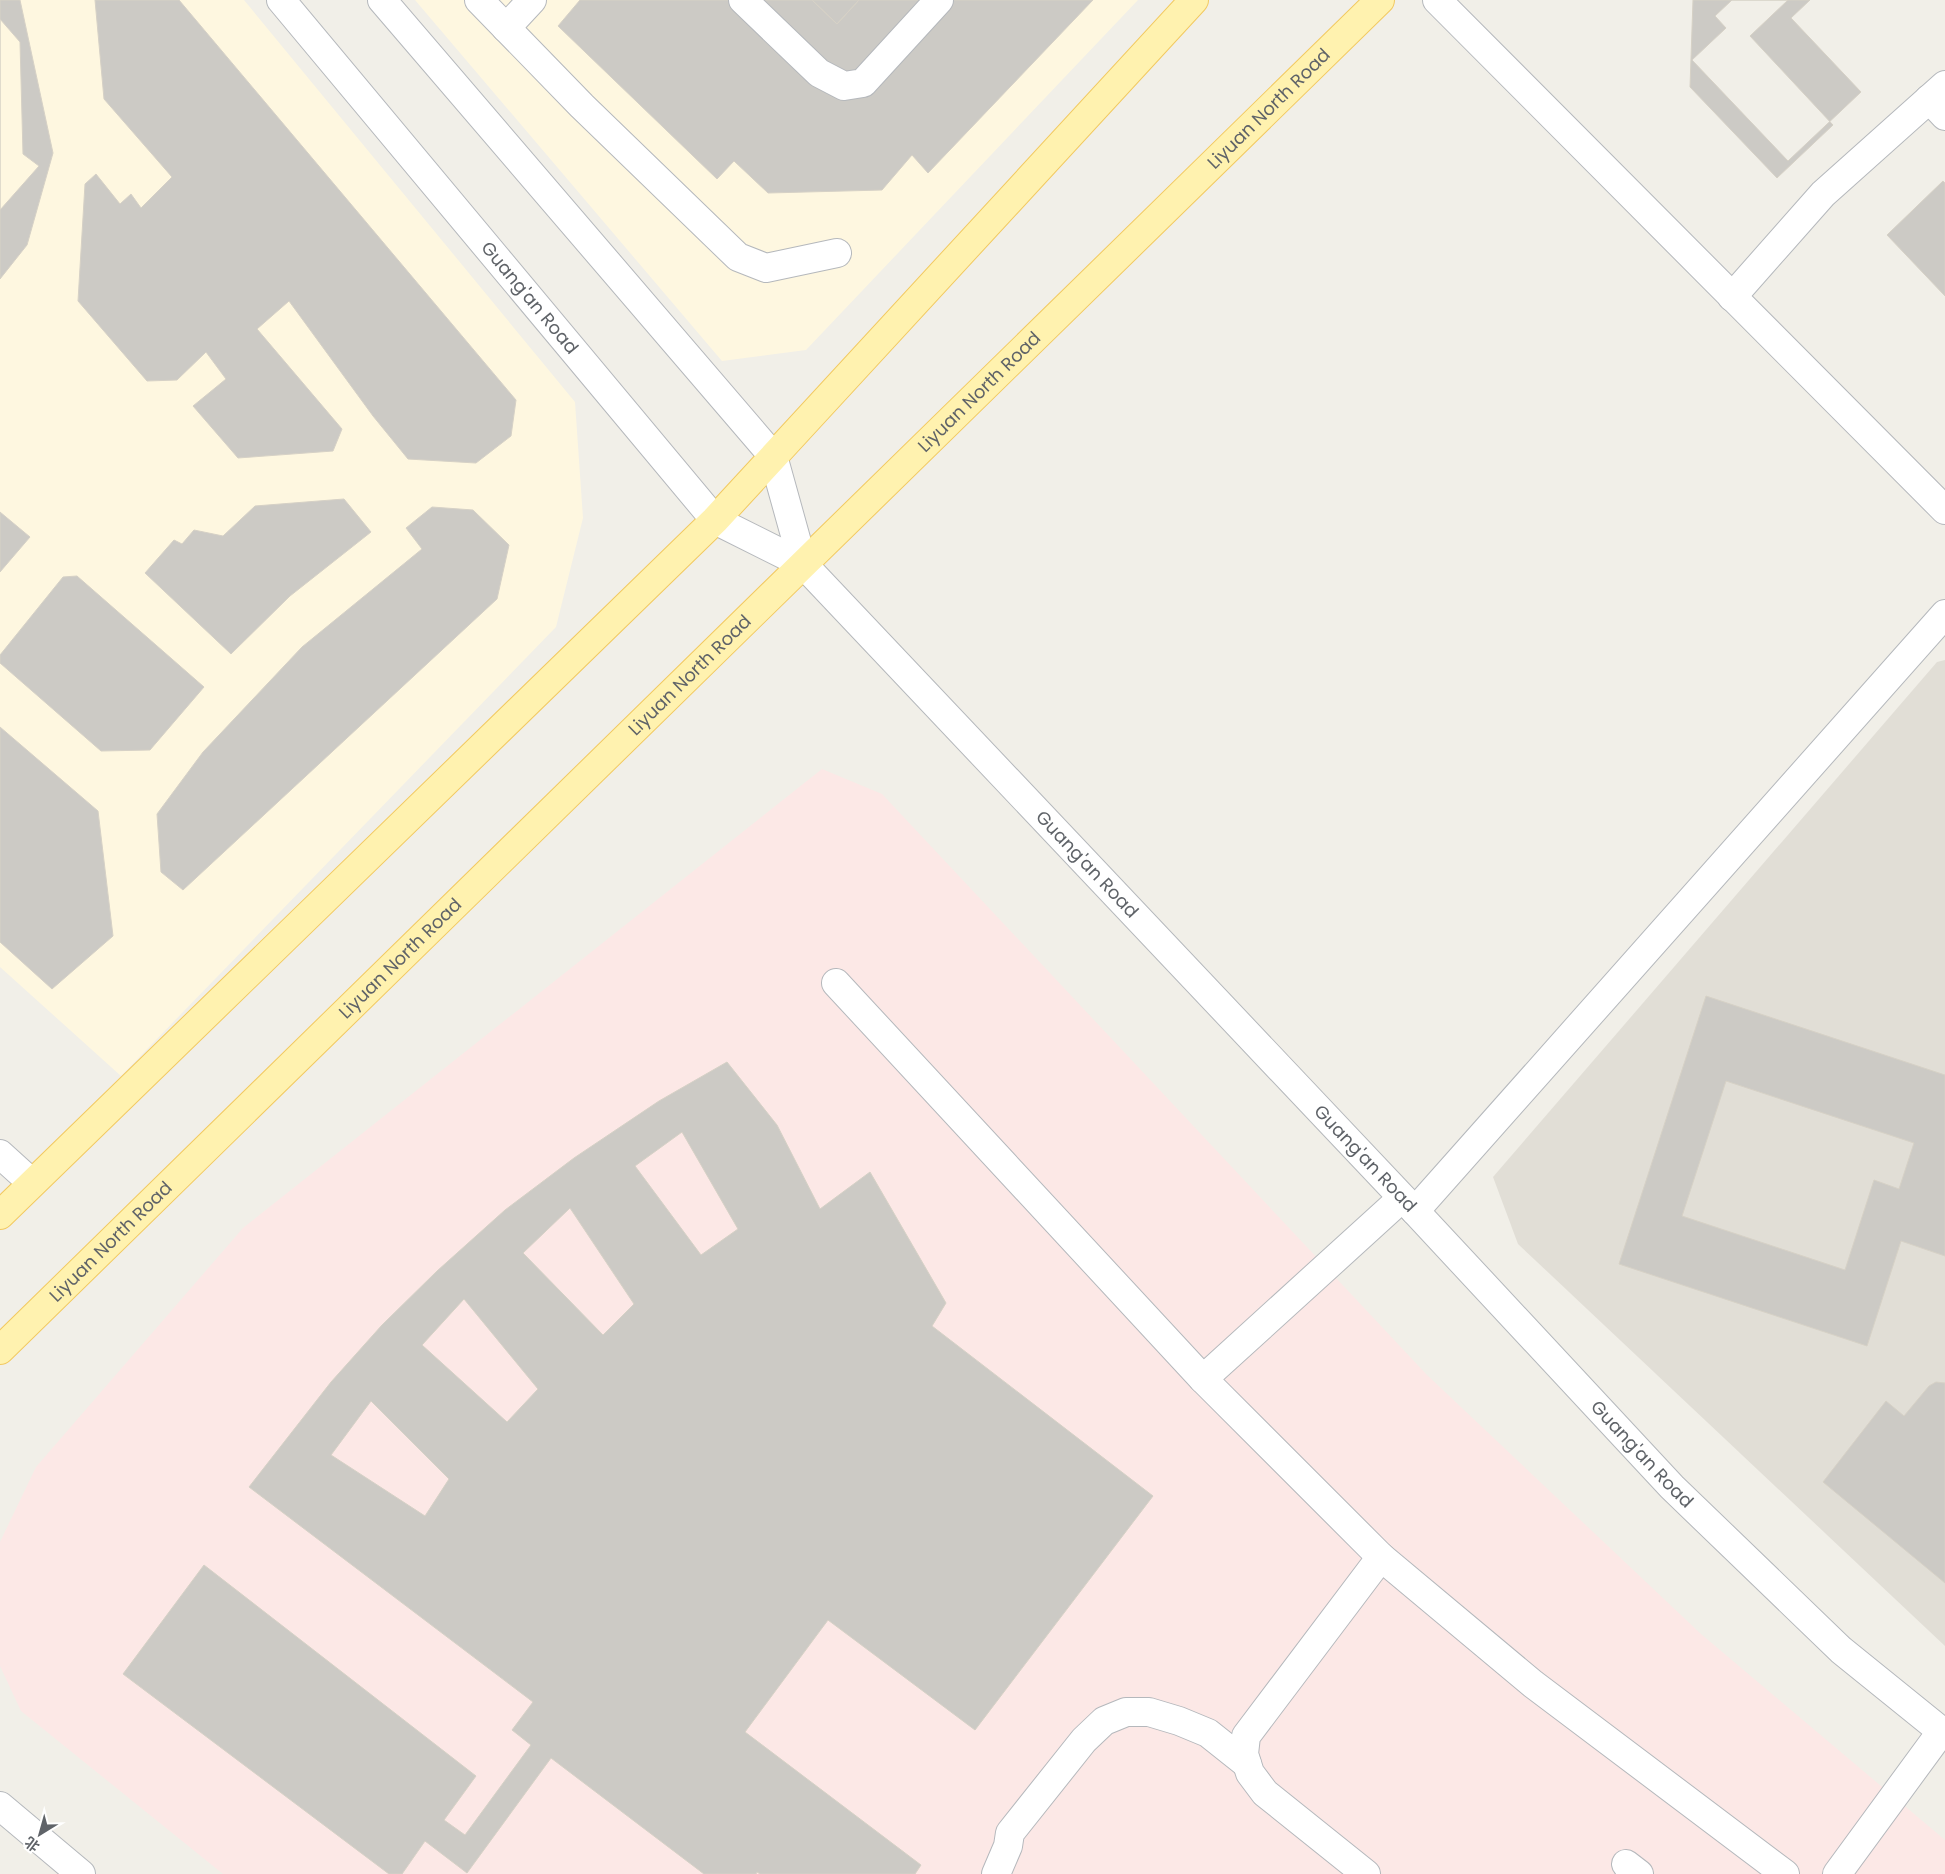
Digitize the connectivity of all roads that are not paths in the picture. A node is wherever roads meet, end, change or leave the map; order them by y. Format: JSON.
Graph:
{"nodes":[{"id":1,"x":281,"y":0,"type":"edge"},
{"id":2,"x":382,"y":0,"type":"edge"},
{"id":3,"x":479,"y":0,"type":"edge"},
{"id":4,"x":532,"y":0,"type":"edge"},
{"id":5,"x":743,"y":0,"type":"edge"},
{"id":6,"x":939,"y":0,"type":"edge"},
{"id":7,"x":1194,"y":0,"type":"edge"},
{"id":8,"x":1380,"y":0,"type":"edge"},
{"id":9,"x":1437,"y":0,"type":"edge"},
{"id":10,"x":506,"y":28,"type":"junction"},
{"id":11,"x":1940,"y":100,"type":"edge"},
{"id":12,"x":837,"y":253,"type":"dead end"},
{"id":13,"x":1732,"y":297,"type":"junction"},
{"id":14,"x":773,"y":456,"type":"junction"},
{"id":15,"x":1945,"y":510,"type":"edge"},
{"id":16,"x":715,"y":520,"type":"junction"},
{"id":17,"x":803,"y":564,"type":"junction"},
{"id":18,"x":1945,"y":614,"type":"edge"},
{"id":19,"x":836,"y":983,"type":"dead end"},
{"id":20,"x":0,"y":1154,"type":"edge"},
{"id":21,"x":32,"y":1183,"type":"junction"},
{"id":22,"x":1409,"y":1205,"type":"junction"},
{"id":23,"x":0,"y":1215,"type":"edge"},
{"id":24,"x":0,"y":1350,"type":"edge"},
{"id":25,"x":1203,"y":1379,"type":"junction"},
{"id":26,"x":1381,"y":1557,"type":"junction"},
{"id":27,"x":1943,"y":1733,"type":"edge"},
{"id":28,"x":1247,"y":1764,"type":"junction"},
{"id":29,"x":0,"y":1806,"type":"edge"},
{"id":30,"x":81,"y":1874,"type":"edge"},
{"id":31,"x":996,"y":1874,"type":"edge"},
{"id":32,"x":1366,"y":1874,"type":"edge"},
{"id":33,"x":1785,"y":1874,"type":"edge"},
{"id":34,"x":1837,"y":1874,"type":"edge"}],
"edges":[{"from":1,"to":16,"type":"street","name":"Guang'an Road"},
{"from":2,"to":14,"type":"street","name":"Guang'an Road"},
{"from":3,"to":10,"type":"street"},
{"from":4,"to":10,"type":"street"},
{"from":5,"to":6,"type":"street"},
{"from":7,"to":14,"type":"main road"},
{"from":8,"to":17,"type":"main road","name":"Liyuan North Road"},
{"from":9,"to":13,"type":"street"},
{"from":10,"to":12,"type":"street"},
{"from":11,"to":13,"type":"street"},
{"from":13,"to":15,"type":"street"},
{"from":14,"to":16,"type":"main road"},
{"from":14,"to":17,"type":"street","name":"Guang'an Road"},
{"from":16,"to":17,"type":"street","name":"Guang'an Road"},
{"from":16,"to":21,"type":"main road"},
{"from":17,"to":22,"type":"street","name":"Guang'an Road"},
{"from":17,"to":24,"type":"main road","name":"Liyuan North Road"},
{"from":18,"to":22,"type":"street"},
{"from":19,"to":25,"type":"street"},
{"from":20,"to":21,"type":"street"},
{"from":21,"to":23,"type":"main road"},
{"from":22,"to":25,"type":"street"},
{"from":22,"to":27,"type":"street","name":"Guang'an Road"},
{"from":25,"to":26,"type":"street"},
{"from":26,"to":28,"type":"street"},
{"from":26,"to":33,"type":"street"},
{"from":27,"to":34,"type":"street"},
{"from":28,"to":31,"type":"street"},
{"from":28,"to":32,"type":"street"},
{"from":29,"to":30,"type":"street"}]}
